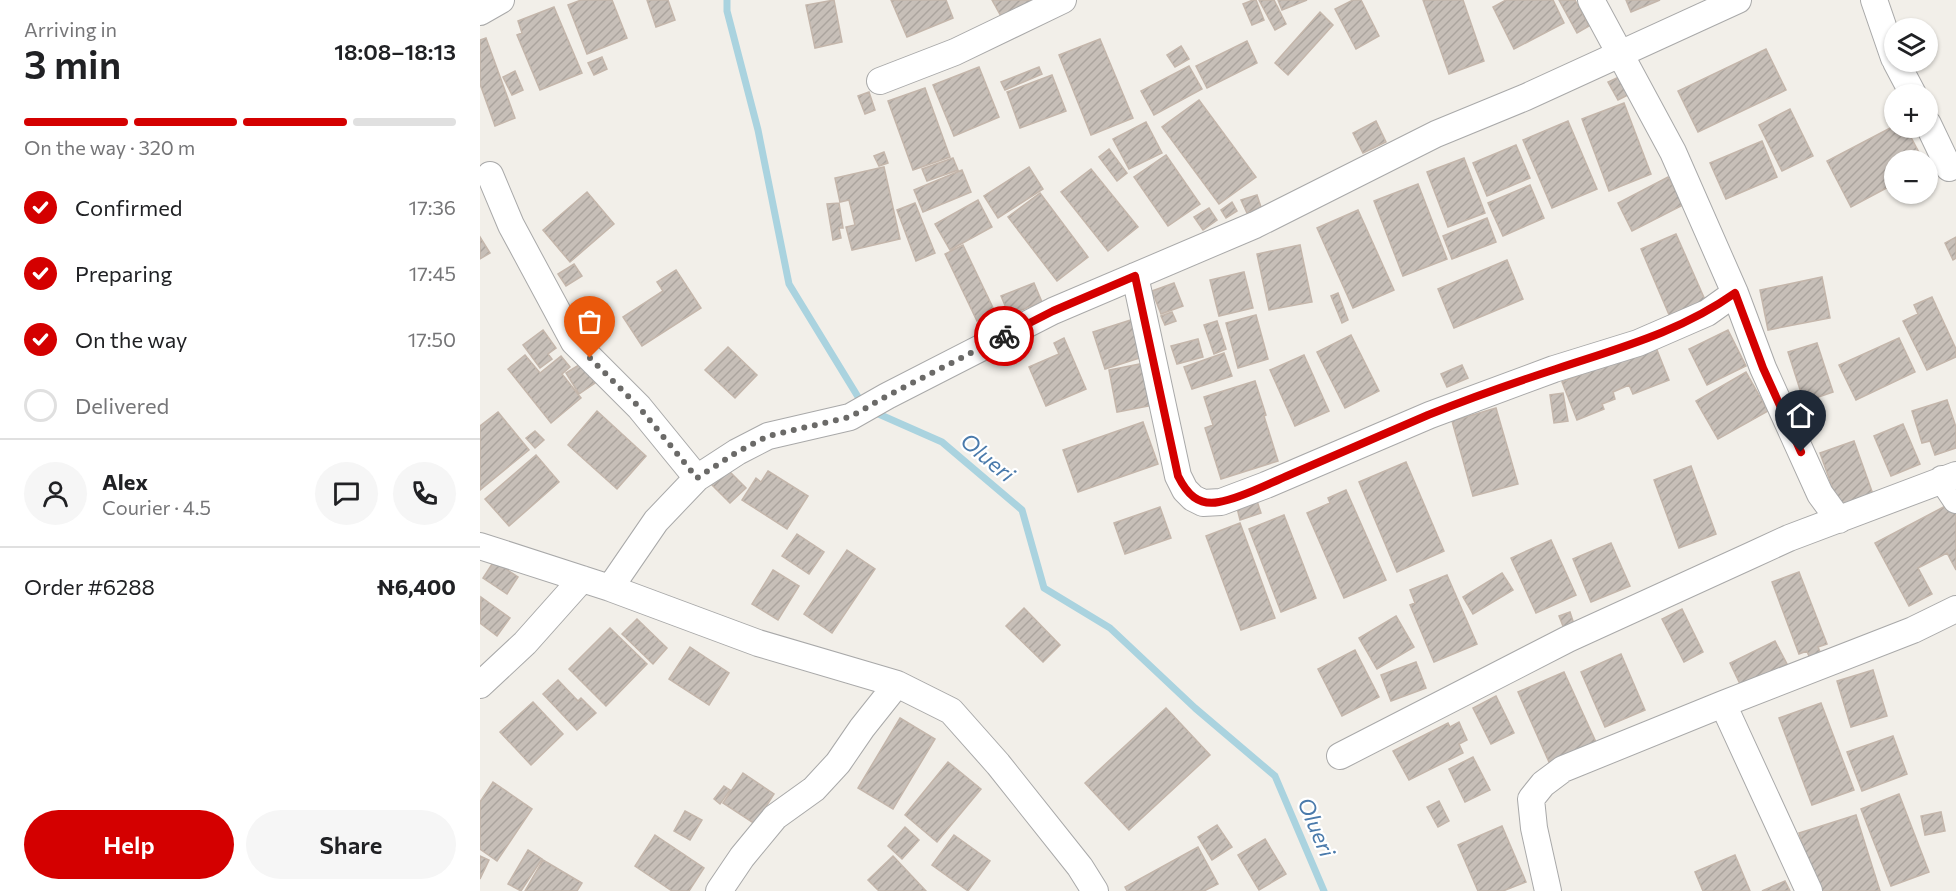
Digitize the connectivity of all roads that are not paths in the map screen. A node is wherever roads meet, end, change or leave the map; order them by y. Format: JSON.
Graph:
{"nodes":[{"id":1,"x":501,"y":0,"type":"edge"},
{"id":2,"x":1064,"y":0,"type":"edge"},
{"id":3,"x":1591,"y":0,"type":"edge"},
{"id":4,"x":1738,"y":0,"type":"edge"},
{"id":5,"x":1874,"y":0,"type":"edge"},
{"id":6,"x":480,"y":12,"type":"edge"},
{"id":7,"x":1884,"y":29,"type":"edge"},
{"id":8,"x":1620,"y":53,"type":"junction"},
{"id":9,"x":880,"y":81,"type":"dead end"},
{"id":10,"x":1935,"y":138,"type":"edge"},
{"id":11,"x":1949,"y":168,"type":"dead end"},
{"id":12,"x":490,"y":175,"type":"dead end"},
{"id":13,"x":1135,"y":276,"type":"junction"},
{"id":14,"x":1735,"y":293,"type":"junction"},
{"id":15,"x":1949,"y":477,"type":"edge"},
{"id":16,"x":697,"y":478,"type":"junction"},
{"id":17,"x":1956,"y":500,"type":"edge"},
{"id":18,"x":1839,"y":520,"type":"junction"},
{"id":19,"x":480,"y":546,"type":"edge"},
{"id":20,"x":582,"y":579,"type":"junction"},
{"id":21,"x":609,"y":588,"type":"junction"},
{"id":22,"x":1956,"y":609,"type":"edge"},
{"id":23,"x":897,"y":684,"type":"junction"},
{"id":24,"x":480,"y":685,"type":"edge"},
{"id":25,"x":1723,"y":704,"type":"junction"},
{"id":26,"x":1340,"y":756,"type":"dead end"},
{"id":27,"x":719,"y":891,"type":"edge"},
{"id":28,"x":1095,"y":891,"type":"edge"},
{"id":29,"x":1548,"y":891,"type":"edge"},
{"id":30,"x":1809,"y":891,"type":"edge"}],
"edges":[{"from":1,"to":6,"type":"street"},
{"from":2,"to":9,"type":"street"},
{"from":3,"to":8,"type":"street"},
{"from":4,"to":8,"type":"street"},
{"from":5,"to":7,"type":"street"},
{"from":8,"to":13,"type":"street"},
{"from":8,"to":14,"type":"street"},
{"from":10,"to":11,"type":"street"},
{"from":12,"to":16,"type":"street"},
{"from":13,"to":14,"type":"street"},
{"from":13,"to":16,"type":"street"},
{"from":14,"to":18,"type":"street"},
{"from":15,"to":17,"type":"street"},
{"from":15,"to":18,"type":"street"},
{"from":16,"to":21,"type":"street"},
{"from":18,"to":26,"type":"street"},
{"from":19,"to":20,"type":"street"},
{"from":20,"to":21,"type":"street"},
{"from":20,"to":24,"type":"street"},
{"from":21,"to":23,"type":"street"},
{"from":22,"to":25,"type":"street"},
{"from":23,"to":27,"type":"street"},
{"from":23,"to":28,"type":"street"},
{"from":25,"to":29,"type":"street"},
{"from":25,"to":30,"type":"street"}]}
